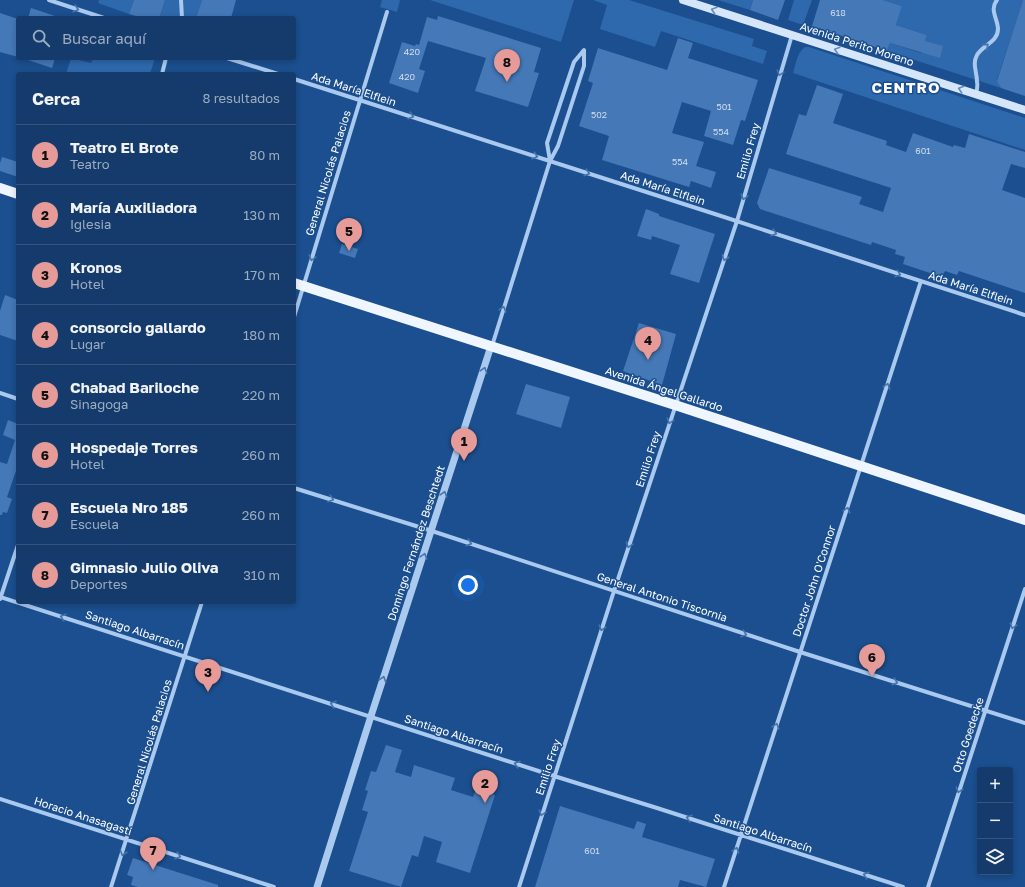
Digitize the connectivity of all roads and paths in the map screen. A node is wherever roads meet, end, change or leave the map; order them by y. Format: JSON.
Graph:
{"nodes":[{"id":1,"x":49,"y":0,"type":"edge"},
{"id":2,"x":180,"y":0,"type":"edge"},
{"id":3,"x":682,"y":0,"type":"edge"},
{"id":4,"x":997,"y":0,"type":"edge"},
{"id":5,"x":387,"y":12,"type":"dead end"},
{"id":6,"x":98,"y":16,"type":"edge"},
{"id":7,"x":182,"y":16,"type":"edge"},
{"id":8,"x":792,"y":35,"type":"junction"},
{"id":9,"x":166,"y":60,"type":"edge"},
{"id":10,"x":233,"y":60,"type":"edge"},
{"id":11,"x":162,"y":72,"type":"edge"},
{"id":12,"x":272,"y":72,"type":"edge"},
{"id":13,"x":296,"y":80,"type":"edge"},
{"id":14,"x":976,"y":94,"type":"junction"},
{"id":15,"x":359,"y":100,"type":"junction"},
{"id":16,"x":1025,"y":110,"type":"edge"},
{"id":17,"x":550,"y":161,"type":"junction"},
{"id":18,"x":0,"y":188,"type":"edge"},
{"id":19,"x":16,"y":193,"type":"edge"},
{"id":20,"x":737,"y":221,"type":"junction"},
{"id":21,"x":921,"y":281,"type":"junction"},
{"id":22,"x":299,"y":285,"type":"edge"},
{"id":23,"x":296,"y":304,"type":"edge"},
{"id":24,"x":1025,"y":315,"type":"edge"},
{"id":25,"x":492,"y":346,"type":"junction"},
{"id":26,"x":0,"y":393,"type":"edge"},
{"id":27,"x":16,"y":398,"type":"edge"},
{"id":28,"x":675,"y":405,"type":"junction"},
{"id":29,"x":861,"y":466,"type":"junction"},
{"id":30,"x":296,"y":489,"type":"edge"},
{"id":31,"x":1025,"y":520,"type":"edge"},
{"id":32,"x":432,"y":531,"type":"junction"},
{"id":33,"x":16,"y":551,"type":"edge"},
{"id":34,"x":1025,"y":589,"type":"edge"},
{"id":35,"x":614,"y":591,"type":"junction"},
{"id":36,"x":0,"y":598,"type":"edge"},
{"id":37,"x":16,"y":603,"type":"edge"},
{"id":38,"x":19,"y":604,"type":"edge"},
{"id":39,"x":201,"y":604,"type":"edge"},
{"id":40,"x":800,"y":652,"type":"junction"},
{"id":41,"x":185,"y":656,"type":"junction"},
{"id":42,"x":985,"y":710,"type":"junction"},
{"id":43,"x":370,"y":716,"type":"junction"},
{"id":44,"x":1025,"y":723,"type":"edge"},
{"id":45,"x":554,"y":776,"type":"junction"},
{"id":46,"x":0,"y":799,"type":"edge"},
{"id":47,"x":740,"y":835,"type":"junction"},
{"id":48,"x":127,"y":840,"type":"junction"},
{"id":49,"x":111,"y":887,"type":"edge"},
{"id":50,"x":274,"y":887,"type":"edge"},
{"id":51,"x":317,"y":887,"type":"edge"},
{"id":52,"x":519,"y":887,"type":"edge"},
{"id":53,"x":724,"y":887,"type":"edge"},
{"id":54,"x":903,"y":887,"type":"edge"},
{"id":55,"x":928,"y":887,"type":"edge"}],
"edges":[{"from":1,"to":6,"type":"street","one_way":true},
{"from":2,"to":7,"type":"street"},
{"from":8,"to":3,"type":"main road","name":"Avenida Perito Moreno","one_way":true},
{"from":14,"to":4,"type":"street","one_way":true},
{"from":5,"to":15,"type":"street","name":"General Nicolás Palacios"},
{"from":14,"to":8,"type":"main road","name":"Avenida Perito Moreno","one_way":true},
{"from":8,"to":20,"type":"street","name":"Emilio Frey","one_way":true},
{"from":9,"to":11,"type":"street"},
{"from":10,"to":12,"type":"street"},
{"from":13,"to":15,"type":"street","name":"Ada María Elflein"},
{"from":14,"to":16,"type":"main road","name":"Avenida Perito Moreno"},
{"from":15,"to":17,"type":"street","name":"Ada María Elflein","one_way":true},
{"from":15,"to":22,"type":"street","name":"General Nicolás Palacios","one_way":true},
{"from":17,"to":17,"type":"street","name":"Domingo Fernández Beschtedt"},
{"from":17,"to":20,"type":"street","name":"Ada María Elflein","one_way":true},
{"from":25,"to":17,"type":"street","name":"Domingo Fernández Beschtedt","one_way":true},
{"from":18,"to":19,"type":"main road"},
{"from":20,"to":21,"type":"street","name":"Ada María Elflein","one_way":true},
{"from":20,"to":28,"type":"street","name":"Emilio Frey","one_way":true},
{"from":21,"to":24,"type":"street","name":"Ada María Elflein"},
{"from":29,"to":21,"type":"street","name":"Doctor John O'Connor","one_way":true},
{"from":22,"to":23,"type":"street","name":"General Nicolás Palacios"},
{"from":22,"to":25,"type":"main road","name":"Avenida Ángel Gallardo"},
{"from":25,"to":28,"type":"main road","name":"Avenida Ángel Gallardo"},
{"from":32,"to":25,"type":"street","name":"Domingo Fernández Beschtedt","one_way":true},
{"from":26,"to":27,"type":"street"},
{"from":28,"to":29,"type":"main road","name":"Avenida Ángel Gallardo"},
{"from":28,"to":35,"type":"street","name":"Emilio Frey","one_way":true},
{"from":29,"to":31,"type":"main road","name":"Avenida Ángel Gallardo"},
{"from":40,"to":29,"type":"street","name":"Doctor John O'Connor","one_way":true},
{"from":30,"to":32,"type":"street","name":"General Antonio Tiscornia","one_way":true},
{"from":32,"to":35,"type":"street","name":"General Antonio Tiscornia","one_way":true},
{"from":43,"to":32,"type":"street","name":"Domingo Fernández Beschtedt","one_way":true},
{"from":33,"to":36,"type":"street"},
{"from":34,"to":42,"type":"street","name":"Otto Goedecke","one_way":true},
{"from":35,"to":40,"type":"street","name":"General Antonio Tiscornia","one_way":true},
{"from":35,"to":45,"type":"street","name":"Emilio Frey","one_way":true},
{"from":37,"to":36,"type":"street","name":"Santiago Albarracín","one_way":true},
{"from":41,"to":38,"type":"street","name":"Santiago Albarracín","one_way":true},
{"from":39,"to":41,"type":"street","name":"General Nicolás Palacios"},
{"from":40,"to":42,"type":"street","name":"General Antonio Tiscornia","one_way":true},
{"from":47,"to":40,"type":"street","name":"Doctor John O'Connor","one_way":true},
{"from":43,"to":41,"type":"street","name":"Santiago Albarracín","one_way":true},
{"from":41,"to":48,"type":"street","name":"General Nicolás Palacios"},
{"from":42,"to":44,"type":"street","name":"General Antonio Tiscornia"},
{"from":42,"to":55,"type":"street","name":"Otto Goedecke","one_way":true},
{"from":45,"to":43,"type":"street","name":"Santiago Albarracín","one_way":true},
{"from":43,"to":51,"type":"street","name":"Domingo Fernández Beschtedt"},
{"from":47,"to":45,"type":"street","name":"Santiago Albarracín","one_way":true},
{"from":45,"to":52,"type":"street","name":"Emilio Frey","one_way":true},
{"from":46,"to":48,"type":"street","name":"Horacio Anasagasti"},
{"from":53,"to":47,"type":"street","name":"Doctor John O'Connor","one_way":true},
{"from":54,"to":47,"type":"street","name":"Santiago Albarracín","one_way":true},
{"from":48,"to":49,"type":"street","name":"General Nicolás Palacios","one_way":true},
{"from":48,"to":50,"type":"street","name":"Horacio Anasagasti","one_way":true}]}
